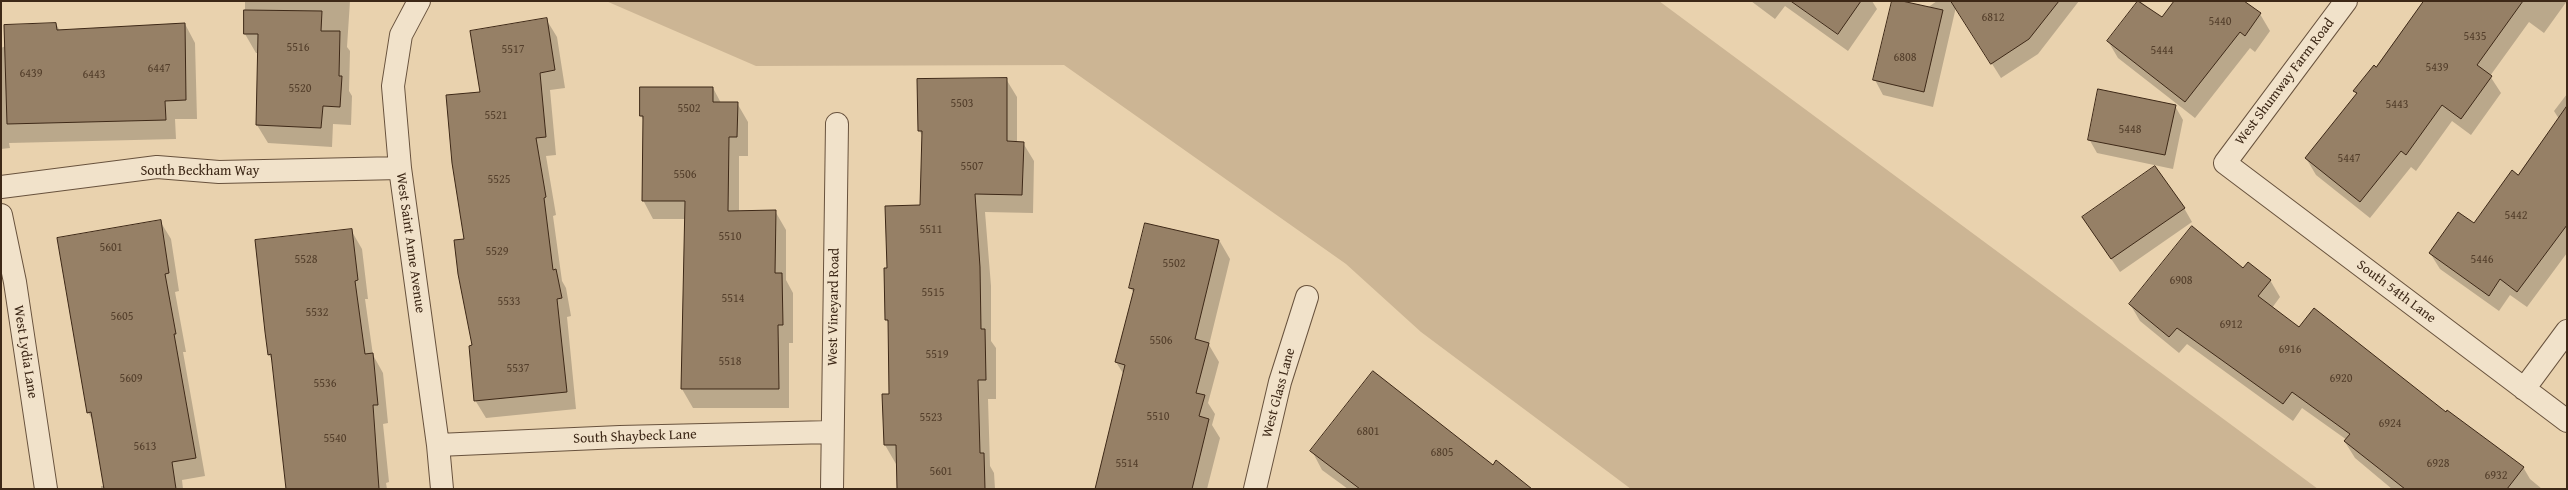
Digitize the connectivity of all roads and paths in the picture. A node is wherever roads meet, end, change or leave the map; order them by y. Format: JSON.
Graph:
{"nodes":[{"id":1,"x":419,"y":1,"type":"edge"},
{"id":2,"x":2341,"y":2,"type":"edge"},
{"id":3,"x":837,"y":124,"type":"dead end"},
{"id":4,"x":2226,"y":163,"type":"joint"},
{"id":5,"x":400,"y":168,"type":"junction"},
{"id":6,"x":1,"y":187,"type":"edge"},
{"id":7,"x":1,"y":215,"type":"edge"},
{"id":8,"x":1307,"y":297,"type":"dead end"},
{"id":9,"x":2567,"y":331,"type":"edge"},
{"id":10,"x":2524,"y":388,"type":"junction"},
{"id":11,"x":2567,"y":421,"type":"edge"},
{"id":12,"x":832,"y":432,"type":"junction"},
{"id":13,"x":438,"y":445,"type":"junction"},
{"id":14,"x":46,"y":489,"type":"edge"},
{"id":15,"x":442,"y":489,"type":"edge"},
{"id":16,"x":832,"y":489,"type":"edge"},
{"id":17,"x":1255,"y":489,"type":"edge"}],
"edges":[{"from":1,"to":5,"type":"street","name":"West Saint Anne Avenue"},
{"from":2,"to":4,"type":"street","name":"West Shumway Farm Road"},
{"from":3,"to":12,"type":"street","name":"West Vineyard Road"},
{"from":4,"to":10,"type":"street","name":"South 54th Lane"},
{"from":5,"to":6,"type":"street","name":"South Beckham Way"},
{"from":5,"to":13,"type":"street","name":"West Saint Anne Avenue"},
{"from":7,"to":14,"type":"street","name":"West Lydia Lane"},
{"from":8,"to":17,"type":"street","name":"West Glass Lane"},
{"from":9,"to":10,"type":"street"},
{"from":10,"to":11,"type":"street","name":"South 54th Lane"},
{"from":12,"to":13,"type":"street","name":"South Shaybeck Lane"},
{"from":12,"to":16,"type":"street","name":"West Vineyard Road"},
{"from":13,"to":15,"type":"street","name":"West Saint Anne Avenue"}]}
